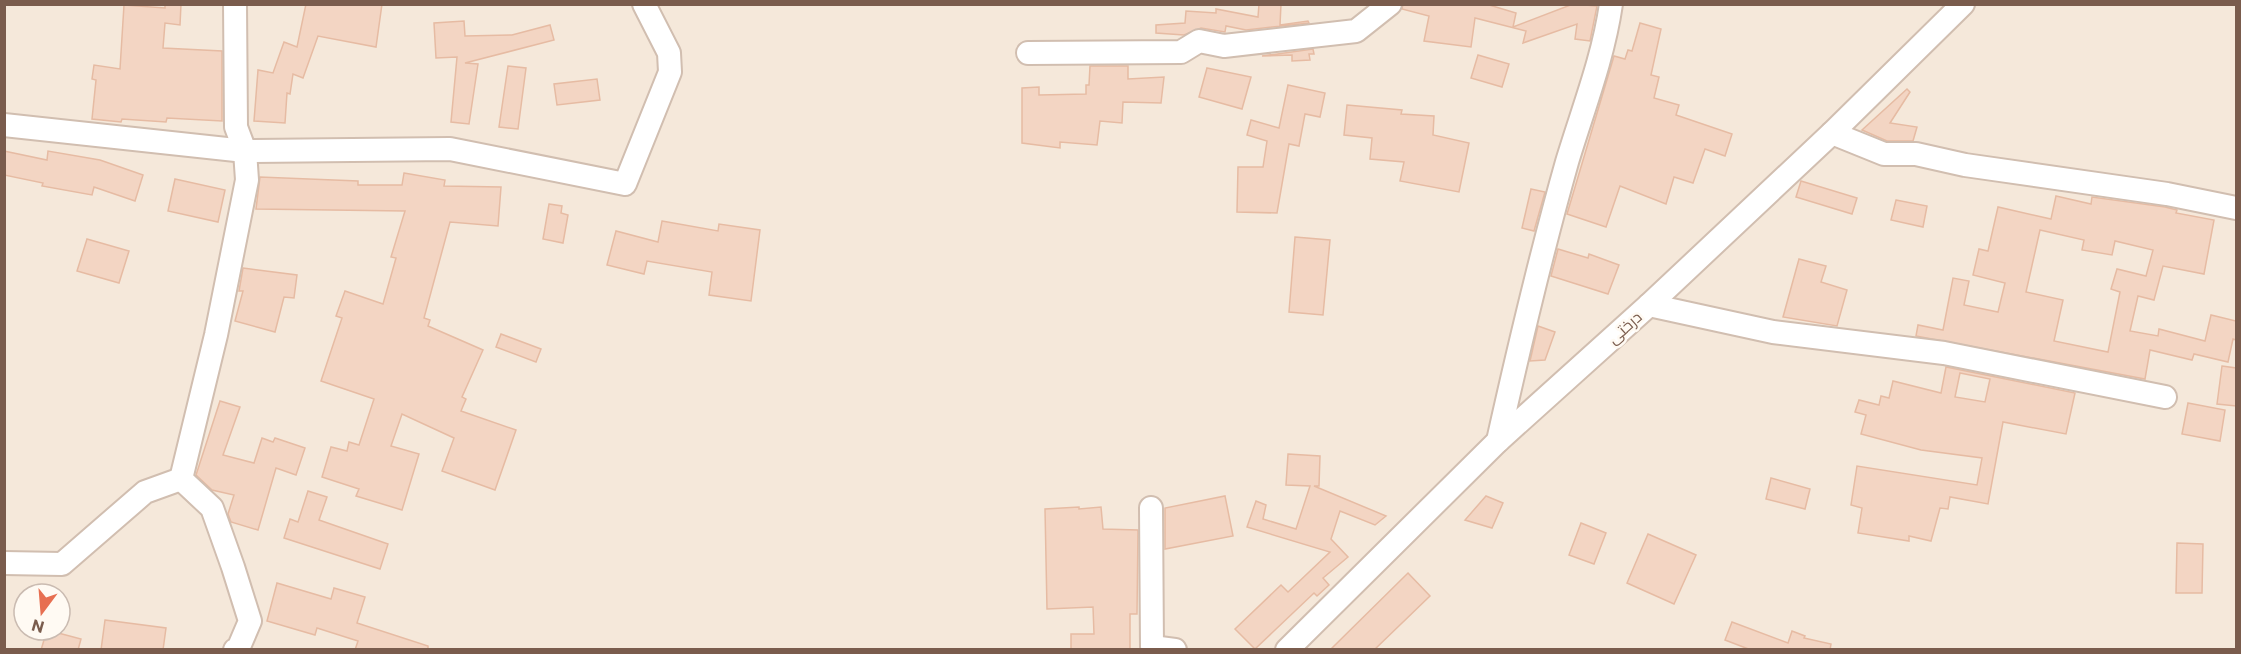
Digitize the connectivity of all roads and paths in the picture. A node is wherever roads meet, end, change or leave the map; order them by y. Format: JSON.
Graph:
{"nodes":[{"id":1,"x":235,"y":4,"type":"edge"},
{"id":2,"x":644,"y":4,"type":"edge"},
{"id":3,"x":1390,"y":4,"type":"edge"},
{"id":4,"x":1611,"y":4,"type":"edge"},
{"id":5,"x":1963,"y":4,"type":"edge"},
{"id":6,"x":1028,"y":53,"type":"dead end"},
{"id":7,"x":4,"y":125,"type":"edge"},
{"id":8,"x":1832,"y":133,"type":"junction"},
{"id":9,"x":245,"y":151,"type":"junction"},
{"id":10,"x":2236,"y":208,"type":"edge"},
{"id":11,"x":1649,"y":305,"type":"junction"},
{"id":12,"x":2165,"y":397,"type":"dead end"},
{"id":13,"x":1498,"y":441,"type":"junction"},
{"id":14,"x":181,"y":479,"type":"junction"},
{"id":15,"x":1151,"y":508,"type":"dead end"},
{"id":16,"x":4,"y":562,"type":"edge"},
{"id":17,"x":1289,"y":649,"type":"edge"},
{"id":18,"x":235,"y":650,"type":"edge"},
{"id":19,"x":1175,"y":650,"type":"edge"}],
"edges":[{"from":1,"to":9,"type":"street"},
{"from":2,"to":9,"type":"street"},
{"from":3,"to":6,"type":"street"},
{"from":4,"to":13,"type":"street"},
{"from":5,"to":8,"type":"street","name":"درختی"},
{"from":7,"to":9,"type":"street"},
{"from":8,"to":10,"type":"street"},
{"from":8,"to":11,"type":"street","name":"درختی"},
{"from":9,"to":14,"type":"street"},
{"from":11,"to":12,"type":"street"},
{"from":11,"to":13,"type":"street","name":"درختی"},
{"from":13,"to":17,"type":"street","name":"درختی"},
{"from":14,"to":16,"type":"street"},
{"from":14,"to":18,"type":"street"},
{"from":15,"to":19,"type":"street"}]}
